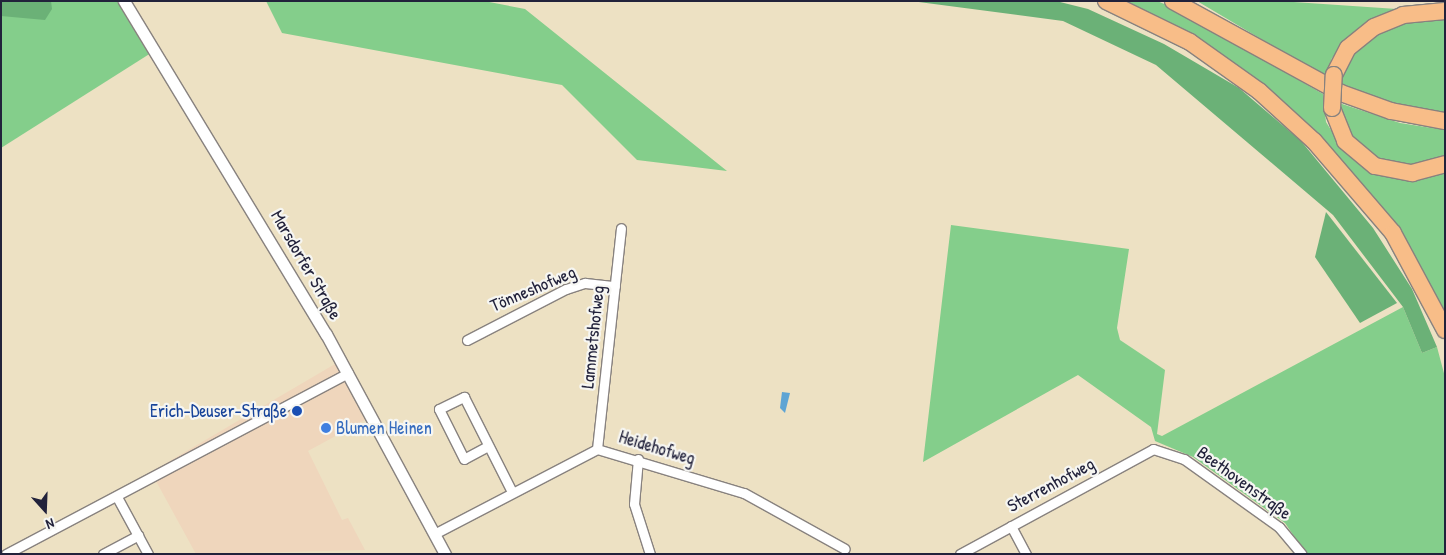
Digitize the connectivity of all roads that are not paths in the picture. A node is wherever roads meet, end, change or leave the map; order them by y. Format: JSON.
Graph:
{"nodes":[{"id":1,"x":124,"y":1,"type":"edge"},
{"id":2,"x":1106,"y":1,"type":"edge"},
{"id":3,"x":1173,"y":1,"type":"edge"},
{"id":4,"x":1445,"y":11,"type":"edge"},
{"id":5,"x":1445,"y":121,"type":"edge"},
{"id":6,"x":1445,"y":164,"type":"edge"},
{"id":7,"x":621,"y":228,"type":"dead end"},
{"id":8,"x":615,"y":286,"type":"junction"},
{"id":9,"x":1445,"y":330,"type":"edge"},
{"id":10,"x":467,"y":340,"type":"dead end"},
{"id":11,"x":348,"y":373,"type":"junction"},
{"id":12,"x":488,"y":446,"type":"junction"},
{"id":13,"x":597,"y":449,"type":"junction"},
{"id":14,"x":1159,"y":450,"type":"joint"},
{"id":15,"x":638,"y":459,"type":"junction"},
{"id":16,"x":511,"y":490,"type":"junction"},
{"id":17,"x":117,"y":497,"type":"junction"},
{"id":18,"x":1011,"y":526,"type":"junction"},
{"id":19,"x":434,"y":534,"type":"junction"},
{"id":20,"x":138,"y":535,"type":"junction"},
{"id":21,"x":845,"y":548,"type":"dead end"},
{"id":22,"x":6,"y":554,"type":"edge"},
{"id":23,"x":104,"y":554,"type":"edge"},
{"id":24,"x":148,"y":554,"type":"edge"},
{"id":25,"x":445,"y":554,"type":"edge"},
{"id":26,"x":650,"y":554,"type":"edge"},
{"id":27,"x":960,"y":554,"type":"edge"},
{"id":28,"x":1026,"y":554,"type":"edge"},
{"id":29,"x":1302,"y":554,"type":"edge"}],
"edges":[{"from":1,"to":11,"type":"street","name":"Marsdorfer Straße"},
{"from":2,"to":9,"type":"highway"},
{"from":3,"to":5,"type":"highway"},
{"from":4,"to":6,"type":"highway","bridge":true},
{"from":7,"to":8,"type":"street","name":"Lammetshofweg"},
{"from":8,"to":10,"type":"street","name":"Tönneshofweg"},
{"from":8,"to":13,"type":"street","name":"Lammetshofweg"},
{"from":11,"to":17,"type":"street"},
{"from":11,"to":19,"type":"street","name":"Marsdorfer Straße"},
{"from":12,"to":12,"type":"street"},
{"from":12,"to":16,"type":"street"},
{"from":13,"to":15,"type":"street","name":"Heidehofweg"},
{"from":13,"to":16,"type":"street","name":"Heidehofweg"},
{"from":14,"to":18,"type":"street","name":"Sterrenhofweg"},
{"from":14,"to":29,"type":"street","name":"Beethovenstraße"},
{"from":15,"to":21,"type":"street","name":"Heidehofweg"},
{"from":15,"to":26,"type":"street"},
{"from":16,"to":19,"type":"street","name":"Heidehofweg"},
{"from":17,"to":20,"type":"street"},
{"from":17,"to":22,"type":"street"},
{"from":18,"to":27,"type":"street","name":"Sterrenhofweg"},
{"from":18,"to":28,"type":"street"},
{"from":19,"to":25,"type":"street","name":"Marsdorfer Straße"},
{"from":20,"to":23,"type":"street"},
{"from":20,"to":24,"type":"street"}]}
